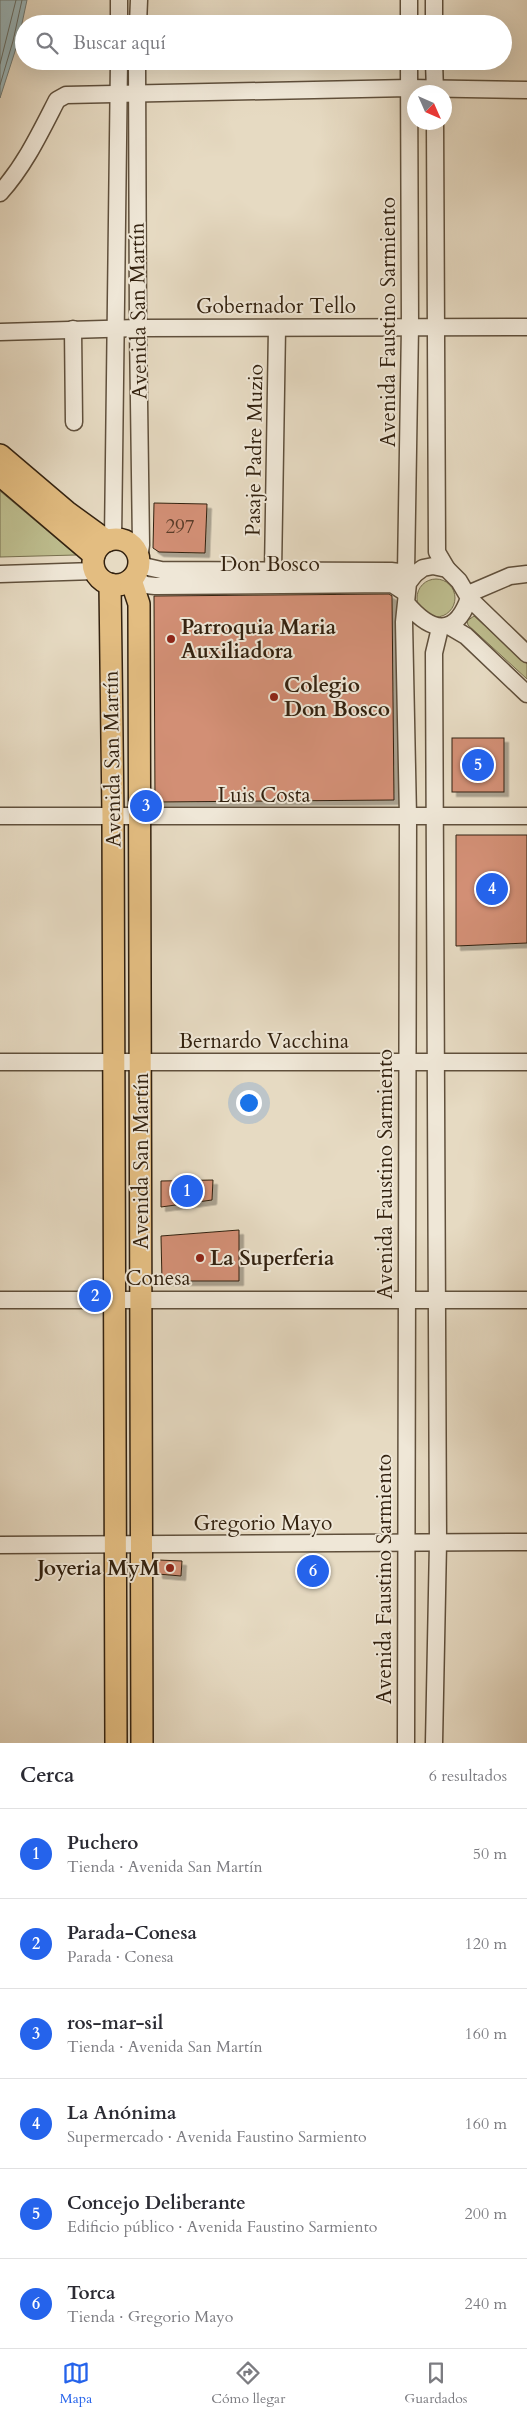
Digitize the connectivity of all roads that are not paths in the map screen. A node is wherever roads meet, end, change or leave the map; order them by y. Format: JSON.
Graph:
{"nodes":[{"id":1,"x":119,"y":0,"type":"edge"},
{"id":2,"x":139,"y":0,"type":"edge"},
{"id":3,"x":409,"y":0,"type":"edge"},
{"id":4,"x":434,"y":0,"type":"edge"},
{"id":5,"x":119,"y":15,"type":"edge"},
{"id":6,"x":138,"y":15,"type":"edge"},
{"id":7,"x":409,"y":15,"type":"edge"},
{"id":8,"x":434,"y":15,"type":"edge"},
{"id":9,"x":119,"y":70,"type":"edge"},
{"id":10,"x":137,"y":70,"type":"edge"},
{"id":11,"x":409,"y":70,"type":"edge"},
{"id":12,"x":434,"y":70,"type":"edge"},
{"id":13,"x":410,"y":85,"type":"edge"},
{"id":14,"x":435,"y":85,"type":"edge"},
{"id":15,"x":407,"y":88,"type":"edge"},
{"id":16,"x":452,"y":90,"type":"edge"},
{"id":17,"x":527,"y":90,"type":"edge"},
{"id":18,"x":119,"y":94,"type":"junction"},
{"id":19,"x":136,"y":94,"type":"junction"},
{"id":20,"x":410,"y":130,"type":"edge"},
{"id":21,"x":435,"y":130,"type":"edge"},
{"id":22,"x":0,"y":193,"type":"edge"},
{"id":23,"x":410,"y":326,"type":"junction"},
{"id":24,"x":436,"y":326,"type":"junction"},
{"id":25,"x":527,"y":327,"type":"edge"},
{"id":26,"x":116,"y":328,"type":"junction"},
{"id":27,"x":138,"y":328,"type":"junction"},
{"id":28,"x":277,"y":328,"type":"junction"},
{"id":29,"x":73,"y":329,"type":"junction"},
{"id":30,"x":0,"y":332,"type":"edge"},
{"id":31,"x":74,"y":422,"type":"dead end"},
{"id":32,"x":0,"y":455,"type":"edge"},
{"id":33,"x":0,"y":475,"type":"edge"},
{"id":34,"x":104,"y":558,"type":"junction"},
{"id":35,"x":447,"y":570,"type":"junction"},
{"id":36,"x":135,"y":571,"type":"junction"},
{"id":37,"x":272,"y":572,"type":"junction"},
{"id":38,"x":0,"y":574,"type":"edge"},
{"id":39,"x":527,"y":574,"type":"edge"},
{"id":40,"x":408,"y":585,"type":"junction"},
{"id":41,"x":469,"y":596,"type":"junction"},
{"id":42,"x":445,"y":627,"type":"junction"},
{"id":43,"x":527,"y":654,"type":"edge"},
{"id":44,"x":527,"y":694,"type":"edge"},
{"id":45,"x":0,"y":816,"type":"edge"},
{"id":46,"x":113,"y":816,"type":"junction"},
{"id":47,"x":140,"y":816,"type":"junction"},
{"id":48,"x":527,"y":816,"type":"edge"},
{"id":49,"x":408,"y":817,"type":"junction"},
{"id":50,"x":433,"y":817,"type":"junction"},
{"id":51,"x":0,"y":1062,"type":"edge"},
{"id":52,"x":114,"y":1062,"type":"junction"},
{"id":53,"x":140,"y":1062,"type":"junction"},
{"id":54,"x":407,"y":1062,"type":"junction"},
{"id":55,"x":435,"y":1062,"type":"junction"},
{"id":56,"x":527,"y":1062,"type":"edge"},
{"id":57,"x":0,"y":1300,"type":"edge"},
{"id":58,"x":115,"y":1300,"type":"junction"},
{"id":59,"x":141,"y":1300,"type":"junction"},
{"id":60,"x":406,"y":1300,"type":"junction"},
{"id":61,"x":436,"y":1300,"type":"junction"},
{"id":62,"x":527,"y":1300,"type":"edge"},
{"id":63,"x":527,"y":1542,"type":"edge"},
{"id":64,"x":405,"y":1543,"type":"junction"},
{"id":65,"x":438,"y":1543,"type":"junction"},
{"id":66,"x":0,"y":1545,"type":"edge"},
{"id":67,"x":115,"y":1545,"type":"junction"},
{"id":68,"x":142,"y":1545,"type":"junction"},
{"id":69,"x":116,"y":1743,"type":"edge"},
{"id":70,"x":142,"y":1743,"type":"edge"},
{"id":71,"x":406,"y":1743,"type":"edge"},
{"id":72,"x":434,"y":1743,"type":"edge"}],
"edges":[{"from":1,"to":5,"type":"street"},
{"from":2,"to":6,"type":"street"},
{"from":3,"to":7,"type":"street"},
{"from":4,"to":8,"type":"street"},
{"from":9,"to":18,"type":"street","name":"Avenida San Martín"},
{"from":10,"to":19,"type":"street","name":"Avenida San Martín"},
{"from":11,"to":13,"type":"street","name":"Avenida Faustino Sarmiento"},
{"from":12,"to":14,"type":"street"},
{"from":15,"to":19,"type":"street"},
{"from":16,"to":17,"type":"street"},
{"from":18,"to":19,"type":"street"},
{"from":18,"to":22,"type":"street"},
{"from":18,"to":26,"type":"street","name":"Avenida San Martín"},
{"from":19,"to":27,"type":"street","name":"Avenida San Martín"},
{"from":20,"to":23,"type":"street","name":"Avenida Faustino Sarmiento"},
{"from":21,"to":24,"type":"street"},
{"from":23,"to":24,"type":"street","name":"Gobernador Tello"},
{"from":23,"to":28,"type":"street","name":"Gobernador Tello"},
{"from":23,"to":40,"type":"street","name":"Avenida Faustino Sarmiento"},
{"from":24,"to":25,"type":"street","name":"Gobernador Tello"},
{"from":24,"to":35,"type":"street"},
{"from":26,"to":27,"type":"street","name":"Gobernador Tello"},
{"from":26,"to":29,"type":"street","name":"Gobernador Tello"},
{"from":26,"to":34,"type":"street","name":"Avenida San Martín"},
{"from":27,"to":28,"type":"street","name":"Gobernador Tello"},
{"from":27,"to":36,"type":"street","name":"Avenida San Martín"},
{"from":28,"to":37,"type":"street","name":"Pasaje Padre Muzio"},
{"from":29,"to":30,"type":"street","name":"Gobernador Tello"},
{"from":29,"to":31,"type":"street"},
{"from":32,"to":34,"type":"main road"},
{"from":33,"to":34,"type":"main road"},
{"from":34,"to":36,"type":"main road"},
{"from":34,"to":36,"type":"main road","name":"Avenida San Martín"},
{"from":34,"to":38,"type":"street"},
{"from":34,"to":46,"type":"main road","name":"Avenida San Martín"},
{"from":35,"to":40,"type":"street"},
{"from":35,"to":41,"type":"street"},
{"from":36,"to":37,"type":"street","name":"Don Bosco"},
{"from":36,"to":40,"type":"street","name":"Don Bosco"},
{"from":36,"to":47,"type":"main road","name":"Avenida San Martín"},
{"from":37,"to":40,"type":"street","name":"Don Bosco"},
{"from":39,"to":41,"type":"street"},
{"from":40,"to":42,"type":"street"},
{"from":40,"to":49,"type":"street","name":"Avenida Faustino Sarmiento"},
{"from":41,"to":42,"type":"street"},
{"from":41,"to":43,"type":"street"},
{"from":42,"to":44,"type":"street"},
{"from":42,"to":50,"type":"street"},
{"from":45,"to":46,"type":"street","name":"Luis Costa"},
{"from":46,"to":47,"type":"street","name":"Luis Costa"},
{"from":46,"to":52,"type":"main road","name":"Avenida San Martín"},
{"from":47,"to":49,"type":"street","name":"Luis Costa"},
{"from":47,"to":53,"type":"main road","name":"Avenida San Martín"},
{"from":48,"to":50,"type":"street","name":"Luis Costa"},
{"from":49,"to":50,"type":"street","name":"Luis Costa"},
{"from":49,"to":54,"type":"street","name":"Avenida Faustino Sarmiento"},
{"from":50,"to":55,"type":"street"},
{"from":51,"to":52,"type":"street","name":"Bernardo Vacchina"},
{"from":52,"to":53,"type":"street","name":"Bernardo Vacchina"},
{"from":52,"to":58,"type":"main road","name":"Avenida San Martín"},
{"from":53,"to":54,"type":"street","name":"Bernardo Vacchina"},
{"from":53,"to":59,"type":"main road","name":"Avenida San Martín"},
{"from":54,"to":55,"type":"street","name":"Bernardo Vacchina"},
{"from":54,"to":60,"type":"street","name":"Avenida Faustino Sarmiento"},
{"from":55,"to":56,"type":"street","name":"Bernardo Vacchina"},
{"from":55,"to":61,"type":"street"},
{"from":57,"to":58,"type":"street","name":"Conesa"},
{"from":58,"to":59,"type":"street","name":"Conesa"},
{"from":58,"to":67,"type":"main road","name":"Avenida San Martín"},
{"from":59,"to":60,"type":"street","name":"Conesa"},
{"from":59,"to":68,"type":"main road","name":"Avenida San Martín"},
{"from":60,"to":61,"type":"street","name":"Conesa"},
{"from":60,"to":64,"type":"street","name":"Avenida Faustino Sarmiento"},
{"from":61,"to":62,"type":"street","name":"Conesa"},
{"from":61,"to":65,"type":"street"},
{"from":63,"to":65,"type":"street","name":"Gregorio Mayo"},
{"from":64,"to":65,"type":"street","name":"Gregorio Mayo"},
{"from":64,"to":68,"type":"street","name":"Gregorio Mayo"},
{"from":64,"to":71,"type":"street","name":"Avenida Faustino Sarmiento"},
{"from":65,"to":72,"type":"street"},
{"from":66,"to":67,"type":"street","name":"Gregorio Mayo"},
{"from":67,"to":68,"type":"street","name":"Gregorio Mayo"},
{"from":67,"to":69,"type":"main road","name":"Avenida San Martín"},
{"from":68,"to":70,"type":"main road","name":"Avenida San Martín"}]}
